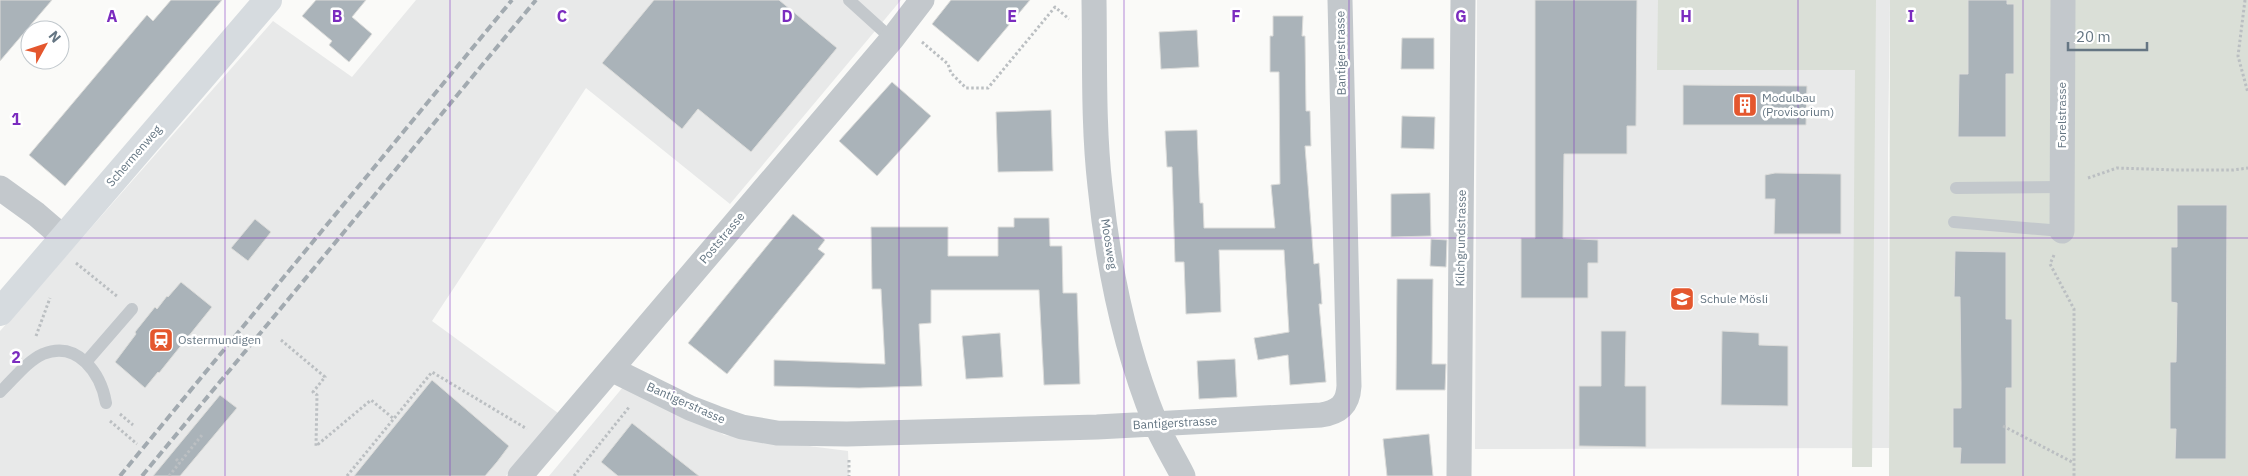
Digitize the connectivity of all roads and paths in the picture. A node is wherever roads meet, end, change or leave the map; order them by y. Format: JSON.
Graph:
{"nodes":[{"id":1,"x":268,"y":0,"type":"edge"},
{"id":2,"x":849,"y":0,"type":"edge"},
{"id":3,"x":922,"y":0,"type":"edge"},
{"id":4,"x":1094,"y":0,"type":"edge"},
{"id":5,"x":1340,"y":0,"type":"edge"},
{"id":6,"x":1464,"y":0,"type":"edge"},
{"id":7,"x":2063,"y":0,"type":"edge"},
{"id":8,"x":2245,"y":0,"type":"edge"},
{"id":9,"x":897,"y":32,"type":"junction"},
{"id":10,"x":1094,"y":39,"type":"junction"},
{"id":11,"x":2248,"y":93,"type":"edge"},
{"id":12,"x":2248,"y":168,"type":"edge"},
{"id":13,"x":2062,"y":187,"type":"junction"},
{"id":14,"x":0,"y":188,"type":"edge"},
{"id":15,"x":1956,"y":188,"type":"dead end"},
{"id":16,"x":1954,"y":222,"type":"dead end"},
{"id":17,"x":2062,"y":231,"type":"junction"},
{"id":18,"x":69,"y":249,"type":"junction"},
{"id":19,"x":53,"y":290,"type":"dead end"},
{"id":20,"x":132,"y":309,"type":"joint"},
{"id":21,"x":0,"y":312,"type":"edge"},
{"id":22,"x":281,"y":340,"type":"dead end"},
{"id":23,"x":43,"y":354,"type":"junction"},
{"id":24,"x":86,"y":362,"type":"junction"},
{"id":25,"x":611,"y":369,"type":"junction"},
{"id":26,"x":646,"y":386,"type":"junction"},
{"id":27,"x":0,"y":392,"type":"edge"},
{"id":28,"x":106,"y":403,"type":"joint"},
{"id":29,"x":120,"y":414,"type":"dead end"},
{"id":30,"x":394,"y":419,"type":"junction"},
{"id":31,"x":1156,"y":424,"type":"junction"},
{"id":32,"x":133,"y":425,"type":"dead end"},
{"id":33,"x":2003,"y":426,"type":"dead end"},
{"id":34,"x":202,"y":435,"type":"dead end"},
{"id":35,"x":549,"y":442,"type":"junction"},
{"id":36,"x":137,"y":444,"type":"dead end"},
{"id":37,"x":176,"y":459,"type":"dead end"},
{"id":38,"x":180,"y":463,"type":"junction"},
{"id":39,"x":2074,"y":464,"type":"junction"},
{"id":40,"x":169,"y":476,"type":"edge"},
{"id":41,"x":347,"y":476,"type":"edge"},
{"id":42,"x":520,"y":476,"type":"edge"},
{"id":43,"x":574,"y":476,"type":"edge"},
{"id":44,"x":1183,"y":476,"type":"edge"},
{"id":45,"x":1459,"y":476,"type":"edge"},
{"id":46,"x":2074,"y":476,"type":"edge"}],
"edges":[{"from":1,"to":18,"type":"street","name":"Schermenweg"},
{"from":2,"to":9,"type":"lane"},
{"from":3,"to":9,"type":"street","name":"Poststrasse"},
{"from":4,"to":10,"type":"street","name":"Moosweg"},
{"from":5,"to":31,"type":"street","name":"Bantigerstrasse"},
{"from":6,"to":45,"type":"street","name":"Kilchgrundstrasse"},
{"from":7,"to":13,"type":"street","name":"Forelstrasse"},
{"from":8,"to":11,"type":"path"},
{"from":9,"to":10,"type":"path"},
{"from":9,"to":25,"type":"street","name":"Poststrasse"},
{"from":10,"to":31,"type":"street","name":"Moosweg"},
{"from":12,"to":13,"type":"path"},
{"from":13,"to":15,"type":"lane"},
{"from":13,"to":17,"type":"street","name":"Forelstrasse"},
{"from":14,"to":18,"type":"street"},
{"from":16,"to":17,"type":"lane"},
{"from":17,"to":39,"type":"path"},
{"from":18,"to":20,"type":"path"},
{"from":18,"to":21,"type":"street","name":"Schermenweg"},
{"from":19,"to":23,"type":"path"},
{"from":20,"to":24,"type":"lane"},
{"from":22,"to":30,"type":"path"},
{"from":23,"to":24,"type":"lane"},
{"from":23,"to":27,"type":"lane"},
{"from":24,"to":28,"type":"lane"},
{"from":25,"to":26,"type":"street","name":"Bantigerstrasse"},
{"from":25,"to":35,"type":"street","name":"Poststrasse"},
{"from":26,"to":31,"type":"street","name":"Bantigerstrasse"},
{"from":26,"to":43,"type":"path"},
{"from":28,"to":36,"type":"path"},
{"from":29,"to":32,"type":"path"},
{"from":30,"to":35,"type":"path"},
{"from":30,"to":41,"type":"path"},
{"from":31,"to":44,"type":"street","name":"Moosweg"},
{"from":33,"to":39,"type":"path"},
{"from":34,"to":38,"type":"path"},
{"from":35,"to":42,"type":"street","name":"Poststrasse"},
{"from":37,"to":38,"type":"path"},
{"from":38,"to":40,"type":"path"},
{"from":39,"to":46,"type":"path"}]}
